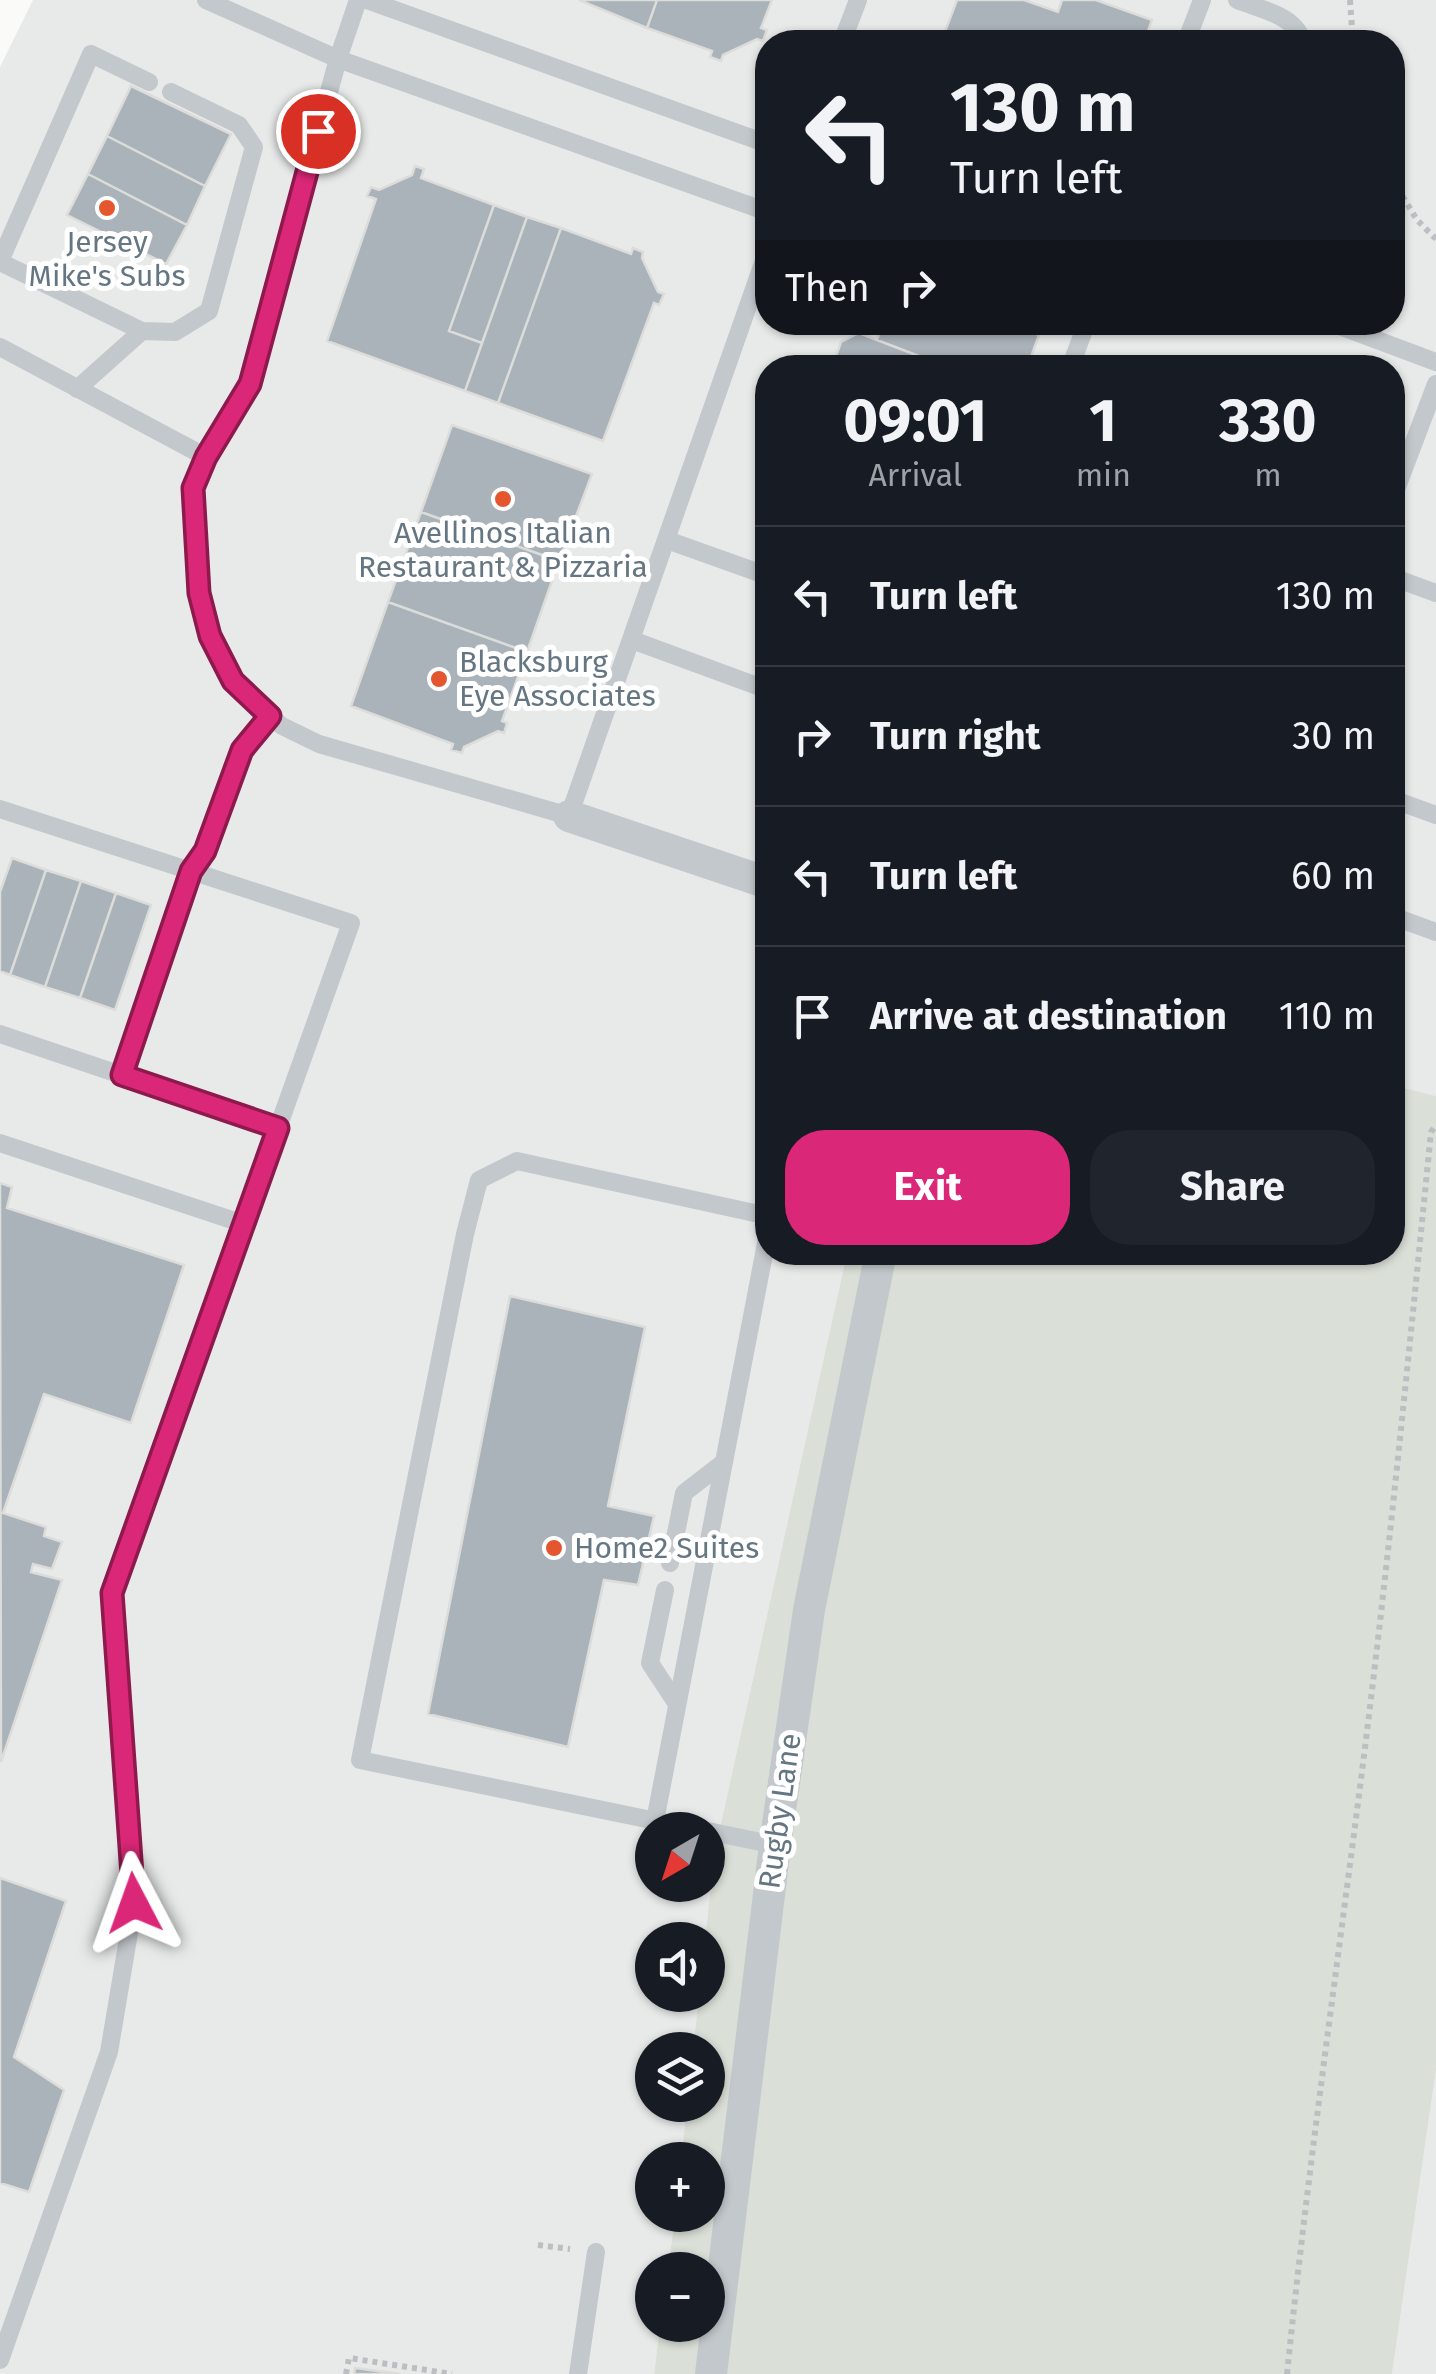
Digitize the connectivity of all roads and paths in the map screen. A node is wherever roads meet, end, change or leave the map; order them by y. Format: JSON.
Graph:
{"nodes":[{"id":1,"x":206,"y":0,"type":"edge"},
{"id":2,"x":358,"y":0,"type":"edge"},
{"id":3,"x":367,"y":0,"type":"edge"},
{"id":4,"x":858,"y":0,"type":"edge"},
{"id":5,"x":1202,"y":0,"type":"edge"},
{"id":6,"x":1237,"y":0,"type":"edge"},
{"id":7,"x":1350,"y":0,"type":"edge"},
{"id":8,"x":847,"y":30,"type":"edge"},
{"id":9,"x":1191,"y":30,"type":"edge"},
{"id":10,"x":1299,"y":30,"type":"edge"},
{"id":11,"x":1352,"y":30,"type":"edge"},
{"id":12,"x":338,"y":58,"type":"junction"},
{"id":13,"x":149,"y":82,"type":"dead end"},
{"id":14,"x":170,"y":92,"type":"dead end"},
{"id":15,"x":755,"y":139,"type":"edge"},
{"id":16,"x":1405,"y":200,"type":"edge"},
{"id":17,"x":755,"y":207,"type":"edge"},
{"id":18,"x":1436,"y":239,"type":"edge"},
{"id":19,"x":0,"y":262,"type":"edge"},
{"id":20,"x":755,"y":286,"type":"edge"},
{"id":21,"x":142,"y":331,"type":"junction"},
{"id":22,"x":1364,"y":335,"type":"edge"},
{"id":23,"x":0,"y":348,"type":"edge"},
{"id":24,"x":1436,"y":362,"type":"edge"},
{"id":25,"x":1436,"y":384,"type":"edge"},
{"id":26,"x":77,"y":388,"type":"junction"},
{"id":27,"x":206,"y":457,"type":"junction"},
{"id":28,"x":1405,"y":467,"type":"edge"},
{"id":29,"x":667,"y":540,"type":"junction"},
{"id":30,"x":755,"y":571,"type":"edge"},
{"id":31,"x":1405,"y":582,"type":"edge"},
{"id":32,"x":1436,"y":593,"type":"edge"},
{"id":33,"x":632,"y":640,"type":"junction"},
{"id":34,"x":755,"y":685,"type":"edge"},
{"id":35,"x":270,"y":716,"type":"junction"},
{"id":36,"x":1405,"y":804,"type":"edge"},
{"id":37,"x":0,"y":809,"type":"edge"},
{"id":38,"x":1436,"y":815,"type":"edge"},
{"id":39,"x":570,"y":816,"type":"junction"},
{"id":40,"x":191,"y":871,"type":"junction"},
{"id":41,"x":755,"y":879,"type":"edge"},
{"id":42,"x":1405,"y":921,"type":"edge"},
{"id":43,"x":1436,"y":932,"type":"edge"},
{"id":44,"x":0,"y":1034,"type":"edge"},
{"id":45,"x":122,"y":1075,"type":"junction"},
{"id":46,"x":1436,"y":1124,"type":"edge"},
{"id":47,"x":278,"y":1128,"type":"junction"},
{"id":48,"x":0,"y":1143,"type":"edge"},
{"id":49,"x":755,"y":1213,"type":"edge"},
{"id":50,"x":244,"y":1224,"type":"junction"},
{"id":51,"x":762,"y":1265,"type":"edge"},
{"id":52,"x":878,"y":1265,"type":"edge"},
{"id":53,"x":724,"y":1462,"type":"junction"},
{"id":54,"x":670,"y":1564,"type":"dead end"},
{"id":55,"x":665,"y":1590,"type":"dead end"},
{"id":56,"x":677,"y":1704,"type":"junction"},
{"id":57,"x":657,"y":1812,"type":"edge"},
{"id":58,"x":635,"y":1817,"type":"edge"},
{"id":59,"x":725,"y":1835,"type":"edge"},
{"id":60,"x":775,"y":1845,"type":"junction"},
{"id":61,"x":596,"y":2252,"type":"dead end"},
{"id":62,"x":0,"y":2360,"type":"edge"},
{"id":63,"x":346,"y":2374,"type":"edge"},
{"id":64,"x":452,"y":2374,"type":"edge"},
{"id":65,"x":578,"y":2374,"type":"edge"},
{"id":66,"x":711,"y":2374,"type":"edge"},
{"id":67,"x":1287,"y":2374,"type":"edge"}],
"edges":[{"from":1,"to":12,"type":"lane"},
{"from":2,"to":12,"type":"lane"},
{"from":3,"to":15,"type":"lane"},
{"from":4,"to":8,"type":"lane"},
{"from":5,"to":9,"type":"lane"},
{"from":6,"to":10,"type":"lane"},
{"from":7,"to":11,"type":"path"},
{"from":12,"to":17,"type":"lane"},
{"from":12,"to":27,"type":"lane"},
{"from":13,"to":19,"type":"lane"},
{"from":14,"to":21,"type":"lane"},
{"from":16,"to":18,"type":"path"},
{"from":19,"to":21,"type":"lane"},
{"from":20,"to":29,"type":"lane"},
{"from":21,"to":26,"type":"lane"},
{"from":22,"to":24,"type":"lane"},
{"from":23,"to":26,"type":"lane"},
{"from":25,"to":28,"type":"lane"},
{"from":26,"to":27,"type":"lane"},
{"from":27,"to":35,"type":"lane"},
{"from":29,"to":30,"type":"lane"},
{"from":29,"to":33,"type":"lane"},
{"from":31,"to":32,"type":"lane"},
{"from":33,"to":34,"type":"lane"},
{"from":33,"to":39,"type":"lane"},
{"from":35,"to":39,"type":"lane"},
{"from":35,"to":40,"type":"lane"},
{"from":36,"to":38,"type":"lane"},
{"from":37,"to":40,"type":"lane"},
{"from":39,"to":41,"type":"street"},
{"from":40,"to":45,"type":"lane"},
{"from":40,"to":47,"type":"lane"},
{"from":42,"to":43,"type":"lane"},
{"from":44,"to":45,"type":"lane"},
{"from":45,"to":47,"type":"lane"},
{"from":46,"to":67,"type":"path"},
{"from":47,"to":50,"type":"lane"},
{"from":48,"to":50,"type":"lane"},
{"from":49,"to":58,"type":"lane"},
{"from":50,"to":62,"type":"lane"},
{"from":51,"to":53,"type":"lane"},
{"from":52,"to":60,"type":"street","name":"Rugby Lane"},
{"from":53,"to":54,"type":"lane"},
{"from":53,"to":56,"type":"lane"},
{"from":55,"to":56,"type":"lane"},
{"from":56,"to":57,"type":"lane"},
{"from":59,"to":60,"type":"lane"},
{"from":60,"to":66,"type":"street","name":"Rugby Lane"},
{"from":61,"to":65,"type":"lane"},
{"from":63,"to":64,"type":"path"}]}
